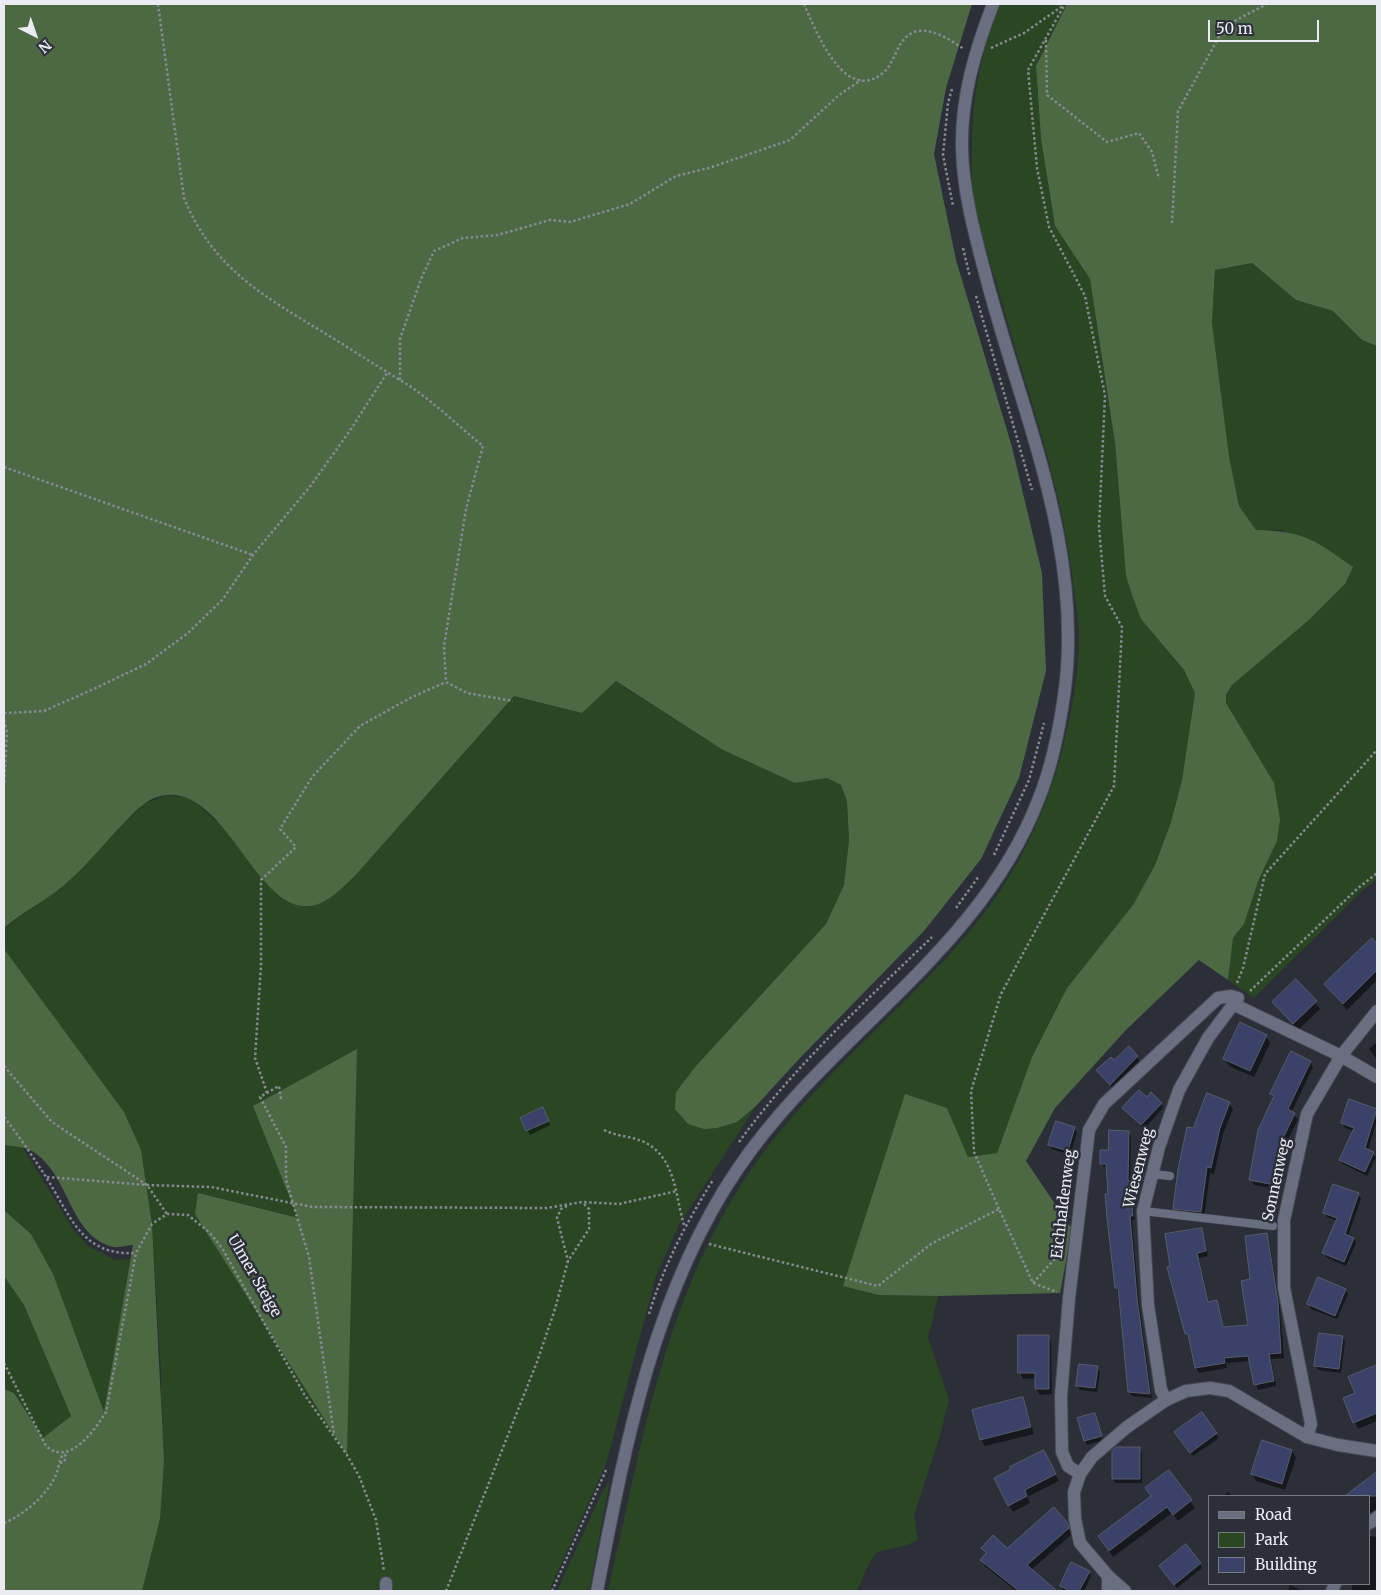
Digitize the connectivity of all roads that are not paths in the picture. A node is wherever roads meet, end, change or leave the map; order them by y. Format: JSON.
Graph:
{"nodes":[{"id":1,"x":993,"y":4,"type":"edge"},
{"id":2,"x":1234,"y":999,"type":"junction"},
{"id":3,"x":1377,"y":1011,"type":"edge"},
{"id":4,"x":1341,"y":1056,"type":"junction"},
{"id":5,"x":1377,"y":1077,"type":"edge"},
{"id":6,"x":1152,"y":1174,"type":"junction"},
{"id":7,"x":1170,"y":1176,"type":"dead end"},
{"id":8,"x":1143,"y":1211,"type":"junction"},
{"id":9,"x":1273,"y":1226,"type":"dead end"},
{"id":10,"x":1166,"y":1400,"type":"junction"},
{"id":11,"x":1307,"y":1437,"type":"junction"},
{"id":12,"x":1377,"y":1451,"type":"edge"},
{"id":13,"x":1080,"y":1474,"type":"junction"},
{"id":14,"x":1108,"y":1576,"type":"junction"},
{"id":15,"x":597,"y":1591,"type":"edge"},
{"id":16,"x":1108,"y":1591,"type":"edge"},
{"id":17,"x":1125,"y":1591,"type":"edge"}],
"edges":[{"from":1,"to":15,"type":"street"},
{"from":2,"to":4,"type":"street"},
{"from":2,"to":6,"type":"street","name":"Wiesenweg"},
{"from":2,"to":13,"type":"street","name":"Eichhaldenweg"},
{"from":3,"to":4,"type":"street","name":"Sonnenweg"},
{"from":4,"to":5,"type":"street"},
{"from":4,"to":11,"type":"street","name":"Sonnenweg"},
{"from":6,"to":7,"type":"lane"},
{"from":6,"to":8,"type":"street","name":"Wiesenweg"},
{"from":8,"to":9,"type":"lane"},
{"from":8,"to":10,"type":"street","name":"Wiesenweg"},
{"from":10,"to":11,"type":"street"},
{"from":10,"to":13,"type":"street"},
{"from":11,"to":12,"type":"street"},
{"from":13,"to":14,"type":"street"},
{"from":14,"to":16,"type":"street"},
{"from":14,"to":17,"type":"street"}]}
